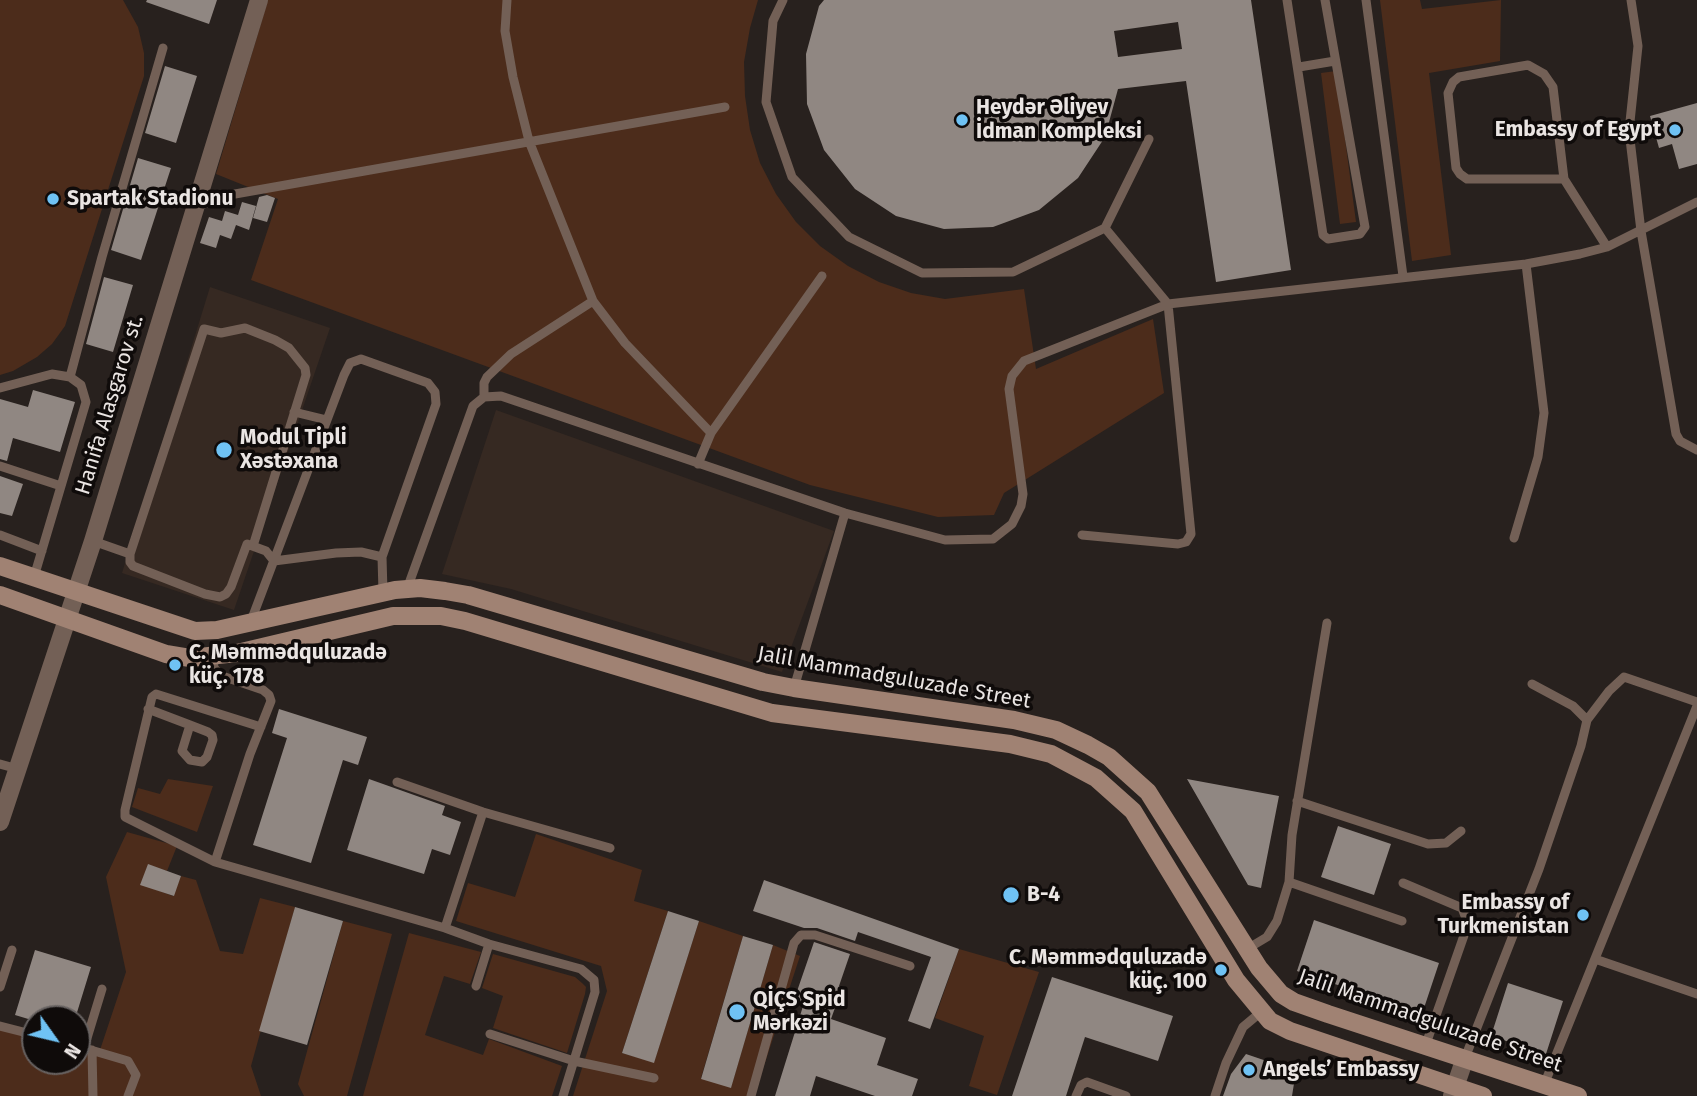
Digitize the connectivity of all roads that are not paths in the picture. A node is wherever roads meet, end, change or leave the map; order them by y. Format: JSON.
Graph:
{"nodes":[{"id":1,"x":259,"y":0,"type":"edge"},
{"id":2,"x":507,"y":0,"type":"edge"},
{"id":3,"x":783,"y":0,"type":"edge"},
{"id":4,"x":1287,"y":0,"type":"edge"},
{"id":5,"x":1325,"y":0,"type":"edge"},
{"id":6,"x":1366,"y":0,"type":"edge"},
{"id":7,"x":1631,"y":0,"type":"edge"},
{"id":8,"x":163,"y":48,"type":"dead end"},
{"id":9,"x":1335,"y":61,"type":"junction"},
{"id":10,"x":1299,"y":67,"type":"junction"},
{"id":11,"x":725,"y":107,"type":"dead end"},
{"id":12,"x":1149,"y":139,"type":"dead end"},
{"id":13,"x":529,"y":141,"type":"junction"},
{"id":14,"x":1564,"y":179,"type":"junction"},
{"id":15,"x":1697,"y":202,"type":"edge"},
{"id":16,"x":194,"y":208,"type":"junction"},
{"id":17,"x":1105,"y":228,"type":"junction"},
{"id":18,"x":1641,"y":231,"type":"junction"},
{"id":19,"x":1607,"y":247,"type":"junction"},
{"id":20,"x":1526,"y":264,"type":"junction"},
{"id":21,"x":822,"y":276,"type":"dead end"},
{"id":22,"x":1403,"y":276,"type":"junction"},
{"id":23,"x":593,"y":301,"type":"junction"},
{"id":24,"x":1168,"y":304,"type":"junction"},
{"id":25,"x":70,"y":377,"type":"junction"},
{"id":26,"x":0,"y":388,"type":"edge"},
{"id":27,"x":484,"y":397,"type":"junction"},
{"id":28,"x":294,"y":412,"type":"junction"},
{"id":29,"x":327,"y":420,"type":"junction"},
{"id":30,"x":711,"y":433,"type":"junction"},
{"id":31,"x":1697,"y":450,"type":"edge"},
{"id":32,"x":698,"y":464,"type":"junction"},
{"id":33,"x":0,"y":466,"type":"edge"},
{"id":34,"x":61,"y":486,"type":"junction"},
{"id":35,"x":845,"y":513,"type":"junction"},
{"id":36,"x":0,"y":535,"type":"edge"},
{"id":37,"x":1082,"y":536,"type":"dead end"},
{"id":38,"x":1514,"y":538,"type":"dead end"},
{"id":39,"x":93,"y":541,"type":"junction"},
{"id":40,"x":253,"y":546,"type":"junction"},
{"id":41,"x":42,"y":551,"type":"junction"},
{"id":42,"x":130,"y":554,"type":"junction"},
{"id":43,"x":382,"y":557,"type":"junction"},
{"id":44,"x":274,"y":561,"type":"junction"},
{"id":45,"x":0,"y":566,"type":"edge"},
{"id":46,"x":34,"y":577,"type":"junction"},
{"id":47,"x":407,"y":589,"type":"junction"},
{"id":48,"x":76,"y":592,"type":"junction"},
{"id":49,"x":383,"y":592,"type":"junction"},
{"id":50,"x":0,"y":595,"type":"edge"},
{"id":51,"x":408,"y":615,"type":"junction"},
{"id":52,"x":68,"y":618,"type":"junction"},
{"id":53,"x":1327,"y":623,"type":"dead end"},
{"id":54,"x":250,"y":624,"type":"junction"},
{"id":55,"x":252,"y":649,"type":"junction"},
{"id":56,"x":213,"y":656,"type":"junction"},
{"id":57,"x":1532,"y":684,"type":"dead end"},
{"id":58,"x":794,"y":688,"type":"junction"},
{"id":59,"x":1697,"y":704,"type":"edge"},
{"id":60,"x":148,"y":709,"type":"junction"},
{"id":61,"x":1587,"y":720,"type":"junction"},
{"id":62,"x":190,"y":725,"type":"dead end"},
{"id":63,"x":261,"y":727,"type":"junction"},
{"id":64,"x":0,"y":764,"type":"edge"},
{"id":65,"x":18,"y":769,"type":"junction"},
{"id":66,"x":397,"y":782,"type":"dead end"},
{"id":67,"x":1297,"y":801,"type":"junction"},
{"id":68,"x":483,"y":812,"type":"junction"},
{"id":69,"x":1,"y":817,"type":"edge"},
{"id":70,"x":1461,"y":831,"type":"dead end"},
{"id":71,"x":610,"y":848,"type":"dead end"},
{"id":72,"x":215,"y":862,"type":"junction"},
{"id":73,"x":1289,"y":882,"type":"junction"},
{"id":74,"x":1403,"y":883,"type":"dead end"},
{"id":75,"x":1402,"y":921,"type":"dead end"},
{"id":76,"x":445,"y":928,"type":"junction"},
{"id":77,"x":489,"y":944,"type":"junction"},
{"id":78,"x":1247,"y":949,"type":"junction"},
{"id":79,"x":12,"y":950,"type":"dead end"},
{"id":80,"x":1595,"y":959,"type":"junction"},
{"id":81,"x":910,"y":966,"type":"dead end"},
{"id":82,"x":476,"y":986,"type":"dead end"},
{"id":83,"x":0,"y":987,"type":"edge"},
{"id":84,"x":102,"y":989,"type":"dead end"},
{"id":85,"x":1697,"y":993,"type":"edge"},
{"id":86,"x":1281,"y":994,"type":"junction"},
{"id":87,"x":1261,"y":1012,"type":"junction"},
{"id":88,"x":91,"y":1025,"type":"edge"},
{"id":89,"x":0,"y":1026,"type":"edge"},
{"id":90,"x":21,"y":1031,"type":"edge"},
{"id":91,"x":490,"y":1034,"type":"dead end"},
{"id":92,"x":1426,"y":1044,"type":"junction"},
{"id":93,"x":91,"y":1050,"type":"edge"},
{"id":94,"x":1465,"y":1058,"type":"junction"},
{"id":95,"x":573,"y":1061,"type":"junction"},
{"id":96,"x":89,"y":1075,"type":"edge"},
{"id":97,"x":654,"y":1078,"type":"dead end"},
{"id":98,"x":1544,"y":1085,"type":"junction"},
{"id":99,"x":1453,"y":1091,"type":"edge"},
{"id":100,"x":93,"y":1096,"type":"edge"},
{"id":101,"x":128,"y":1096,"type":"edge"},
{"id":102,"x":563,"y":1096,"type":"edge"},
{"id":103,"x":751,"y":1096,"type":"edge"},
{"id":104,"x":1076,"y":1096,"type":"edge"},
{"id":105,"x":1126,"y":1096,"type":"edge"},
{"id":106,"x":1215,"y":1096,"type":"edge"},
{"id":107,"x":1483,"y":1096,"type":"edge"},
{"id":108,"x":1578,"y":1096,"type":"edge"}],
"edges":[{"from":1,"to":16,"type":"street","name":"Hanifa Alasgarov st."},
{"from":2,"to":13,"type":"lane"},
{"from":3,"to":17,"type":"lane"},
{"from":4,"to":10,"type":"lane"},
{"from":5,"to":9,"type":"lane"},
{"from":6,"to":22,"type":"lane"},
{"from":7,"to":18,"type":"lane"},
{"from":8,"to":25,"type":"lane"},
{"from":9,"to":10,"type":"lane"},
{"from":9,"to":10,"type":"lane"},
{"from":11,"to":13,"type":"lane"},
{"from":12,"to":17,"type":"lane"},
{"from":13,"to":16,"type":"lane"},
{"from":13,"to":23,"type":"lane"},
{"from":14,"to":14,"type":"lane"},
{"from":14,"to":19,"type":"lane"},
{"from":15,"to":18,"type":"lane"},
{"from":16,"to":39,"type":"street","name":"Hanifa Alasgarov st."},
{"from":17,"to":24,"type":"lane"},
{"from":18,"to":19,"type":"lane"},
{"from":18,"to":31,"type":"lane"},
{"from":19,"to":20,"type":"lane"},
{"from":20,"to":22,"type":"lane"},
{"from":20,"to":38,"type":"lane"},
{"from":21,"to":30,"type":"lane"},
{"from":22,"to":24,"type":"lane"},
{"from":23,"to":27,"type":"lane"},
{"from":23,"to":30,"type":"lane"},
{"from":24,"to":35,"type":"lane"},
{"from":24,"to":37,"type":"lane"},
{"from":25,"to":26,"type":"lane"},
{"from":25,"to":34,"type":"lane"},
{"from":27,"to":32,"type":"lane"},
{"from":27,"to":47,"type":"lane"},
{"from":28,"to":29,"type":"lane"},
{"from":28,"to":40,"type":"lane"},
{"from":28,"to":42,"type":"lane"},
{"from":29,"to":43,"type":"lane"},
{"from":29,"to":44,"type":"lane"},
{"from":30,"to":32,"type":"lane"},
{"from":32,"to":35,"type":"lane"},
{"from":33,"to":34,"type":"lane"},
{"from":34,"to":41,"type":"lane"},
{"from":35,"to":58,"type":"lane"},
{"from":36,"to":41,"type":"lane"},
{"from":39,"to":42,"type":"lane"},
{"from":39,"to":48,"type":"street","name":"Hanifa Alasgarov st."},
{"from":40,"to":42,"type":"lane"},
{"from":40,"to":44,"type":"lane"},
{"from":41,"to":46,"type":"lane"},
{"from":43,"to":44,"type":"lane"},
{"from":43,"to":49,"type":"lane"},
{"from":44,"to":54,"type":"lane"},
{"from":45,"to":46,"type":"main road","name":"Jalil Mammadguluzade Street"},
{"from":46,"to":48,"type":"main road","name":"Jalil Mammadguluzade Street"},
{"from":47,"to":49,"type":"main road","name":"Jalil Mammadguluzade Street"},
{"from":47,"to":51,"type":"main road"},
{"from":47,"to":58,"type":"main road","name":"Jalil Mammadguluzade Street"},
{"from":48,"to":52,"type":"street","name":"Hanifa Alasgarov st."},
{"from":48,"to":54,"type":"main road","name":"Jalil Mammadguluzade Street"},
{"from":49,"to":54,"type":"main road","name":"Jalil Mammadguluzade Street"},
{"from":50,"to":52,"type":"main road"},
{"from":51,"to":55,"type":"main road"},
{"from":51,"to":87,"type":"main road"},
{"from":52,"to":56,"type":"main road"},
{"from":52,"to":65,"type":"street","name":"Hanifa Alasgarov st."},
{"from":53,"to":67,"type":"lane"},
{"from":54,"to":55,"type":"main road"},
{"from":55,"to":56,"type":"main road"},
{"from":56,"to":63,"type":"lane"},
{"from":57,"to":61,"type":"lane"},
{"from":58,"to":78,"type":"main road","name":"Jalil Mammadguluzade Street"},
{"from":59,"to":61,"type":"lane"},
{"from":59,"to":80,"type":"lane"},
{"from":60,"to":62,"type":"lane"},
{"from":60,"to":63,"type":"lane"},
{"from":60,"to":72,"type":"lane"},
{"from":61,"to":94,"type":"lane"},
{"from":63,"to":72,"type":"lane"},
{"from":64,"to":65,"type":"lane"},
{"from":65,"to":69,"type":"street","name":"Hanifa Alasgarov st."},
{"from":66,"to":68,"type":"lane"},
{"from":67,"to":70,"type":"lane"},
{"from":67,"to":73,"type":"lane"},
{"from":68,"to":71,"type":"lane"},
{"from":68,"to":76,"type":"lane"},
{"from":72,"to":76,"type":"lane"},
{"from":73,"to":75,"type":"lane"},
{"from":73,"to":78,"type":"lane"},
{"from":74,"to":92,"type":"lane"},
{"from":76,"to":77,"type":"lane"},
{"from":77,"to":82,"type":"lane"},
{"from":77,"to":95,"type":"lane"},
{"from":78,"to":86,"type":"main road","name":"Jalil Mammadguluzade Street"},
{"from":79,"to":83,"type":"lane"},
{"from":80,"to":85,"type":"lane"},
{"from":80,"to":98,"type":"lane"},
{"from":81,"to":103,"type":"lane"},
{"from":84,"to":88,"type":"lane"},
{"from":86,"to":87,"type":"main road"},
{"from":86,"to":92,"type":"main road","name":"Jalil Mammadguluzade Street"},
{"from":87,"to":99,"type":"main road"},
{"from":87,"to":106,"type":"lane"},
{"from":89,"to":90,"type":"lane"},
{"from":91,"to":95,"type":"lane"},
{"from":92,"to":94,"type":"main road","name":"Jalil Mammadguluzade Street"},
{"from":93,"to":101,"type":"lane"},
{"from":94,"to":98,"type":"main road","name":"Jalil Mammadguluzade Street"},
{"from":94,"to":99,"type":"street"},
{"from":95,"to":97,"type":"lane"},
{"from":95,"to":102,"type":"lane"},
{"from":96,"to":100,"type":"lane"},
{"from":98,"to":108,"type":"main road","name":"Jalil Mammadguluzade Street"},
{"from":99,"to":107,"type":"main road"},
{"from":104,"to":105,"type":"lane"}]}
